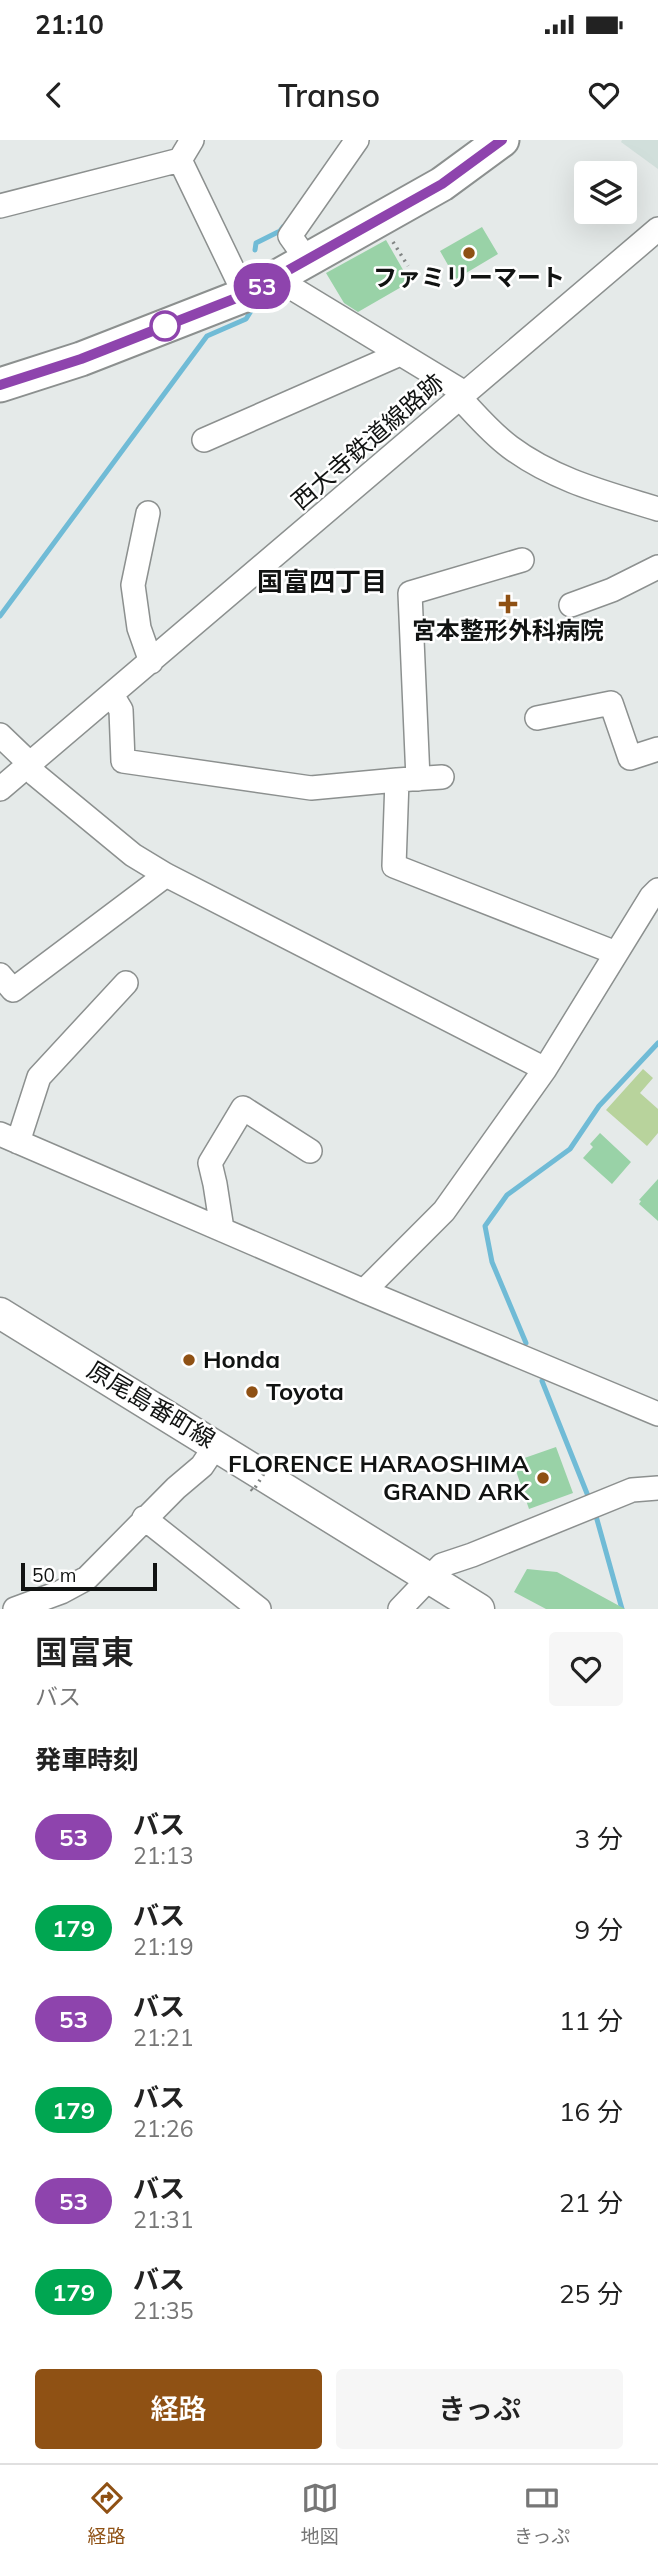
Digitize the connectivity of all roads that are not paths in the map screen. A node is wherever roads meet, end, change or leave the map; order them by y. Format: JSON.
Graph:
{"nodes":[{"id":1,"x":357,"y":140,"type":"edge"},
{"id":2,"x":475,"y":140,"type":"edge"},
{"id":3,"x":502,"y":140,"type":"edge"},
{"id":4,"x":186,"y":150,"type":"edge"},
{"id":5,"x":0,"y":206,"type":"edge"},
{"id":6,"x":658,"y":229,"type":"edge"},
{"id":7,"x":296,"y":261,"type":"junction"},
{"id":8,"x":240,"y":288,"type":"junction"},
{"id":9,"x":400,"y":354,"type":"junction"},
{"id":10,"x":0,"y":368,"type":"edge"},
{"id":11,"x":0,"y":385,"type":"edge"},
{"id":12,"x":463,"y":396,"type":"junction"},
{"id":13,"x":204,"y":440,"type":"dead end"},
{"id":14,"x":658,"y":509,"type":"edge"},
{"id":15,"x":148,"y":513,"type":"dead end"},
{"id":16,"x":522,"y":560,"type":"dead end"},
{"id":17,"x":658,"y":567,"type":"edge"},
{"id":18,"x":571,"y":605,"type":"dead end"},
{"id":19,"x":150,"y":662,"type":"junction"},
{"id":20,"x":112,"y":695,"type":"junction"},
{"id":21,"x":537,"y":718,"type":"dead end"},
{"id":22,"x":0,"y":735,"type":"edge"},
{"id":23,"x":658,"y":748,"type":"edge"},
{"id":24,"x":29,"y":764,"type":"junction"},
{"id":25,"x":442,"y":777,"type":"dead end"},
{"id":26,"x":408,"y":780,"type":"junction"},
{"id":27,"x":0,"y":789,"type":"edge"},
{"id":28,"x":166,"y":875,"type":"junction"},
{"id":29,"x":658,"y":890,"type":"edge"},
{"id":30,"x":616,"y":953,"type":"junction"},
{"id":31,"x":0,"y":975,"type":"edge"},
{"id":32,"x":126,"y":984,"type":"dead end"},
{"id":33,"x":545,"y":1069,"type":"junction"},
{"id":34,"x":9,"y":1138,"type":"edge"},
{"id":35,"x":310,"y":1151,"type":"dead end"},
{"id":36,"x":222,"y":1229,"type":"junction"},
{"id":37,"x":363,"y":1291,"type":"junction"},
{"id":38,"x":3,"y":1320,"type":"edge"},
{"id":39,"x":658,"y":1414,"type":"edge"},
{"id":40,"x":216,"y":1445,"type":"junction"},
{"id":41,"x":658,"y":1488,"type":"edge"},
{"id":42,"x":144,"y":1518,"type":"junction"},
{"id":43,"x":429,"y":1578,"type":"junction"},
{"id":44,"x":0,"y":1598,"type":"edge"},
{"id":45,"x":24,"y":1608,"type":"edge"},
{"id":46,"x":260,"y":1609,"type":"edge"},
{"id":47,"x":400,"y":1609,"type":"edge"},
{"id":48,"x":479,"y":1609,"type":"edge"}],
"edges":[{"from":1,"to":7,"type":"street"},
{"from":2,"to":7,"type":"highway"},
{"from":3,"to":7,"type":"highway"},
{"from":4,"to":5,"type":"street"},
{"from":4,"to":8,"type":"street"},
{"from":6,"to":12,"type":"street","name":"西大寺鉄道線路跡"},
{"from":7,"to":8,"type":"highway"},
{"from":7,"to":9,"type":"street"},
{"from":8,"to":10,"type":"highway"},
{"from":8,"to":11,"type":"highway"},
{"from":9,"to":12,"type":"street"},
{"from":9,"to":13,"type":"street"},
{"from":12,"to":14,"type":"street"},
{"from":12,"to":19,"type":"street","name":"西大寺鉄道線路跡"},
{"from":15,"to":19,"type":"street"},
{"from":16,"to":26,"type":"street"},
{"from":17,"to":18,"type":"street"},
{"from":19,"to":20,"type":"street","name":"西大寺鉄道線路跡"},
{"from":20,"to":24,"type":"street","name":"西大寺鉄道線路跡"},
{"from":20,"to":26,"type":"street"},
{"from":21,"to":23,"type":"street"},
{"from":22,"to":24,"type":"street"},
{"from":24,"to":27,"type":"street","name":"西大寺鉄道線路跡"},
{"from":24,"to":28,"type":"street"},
{"from":25,"to":26,"type":"street"},
{"from":26,"to":30,"type":"street"},
{"from":28,"to":31,"type":"street"},
{"from":28,"to":33,"type":"street"},
{"from":29,"to":30,"type":"street"},
{"from":30,"to":33,"type":"street"},
{"from":32,"to":34,"type":"street"},
{"from":33,"to":37,"type":"street"},
{"from":34,"to":36,"type":"street"},
{"from":35,"to":36,"type":"street"},
{"from":36,"to":37,"type":"street"},
{"from":37,"to":39,"type":"street"},
{"from":38,"to":40,"type":"main road","name":"原尾島番町線"},
{"from":40,"to":42,"type":"street"},
{"from":40,"to":43,"type":"main road","name":"原尾島番町線"},
{"from":41,"to":43,"type":"street"},
{"from":42,"to":45,"type":"street"},
{"from":42,"to":46,"type":"street"},
{"from":43,"to":47,"type":"street"},
{"from":43,"to":48,"type":"main road","name":"原尾島番町線"},
{"from":44,"to":45,"type":"street"}]}
